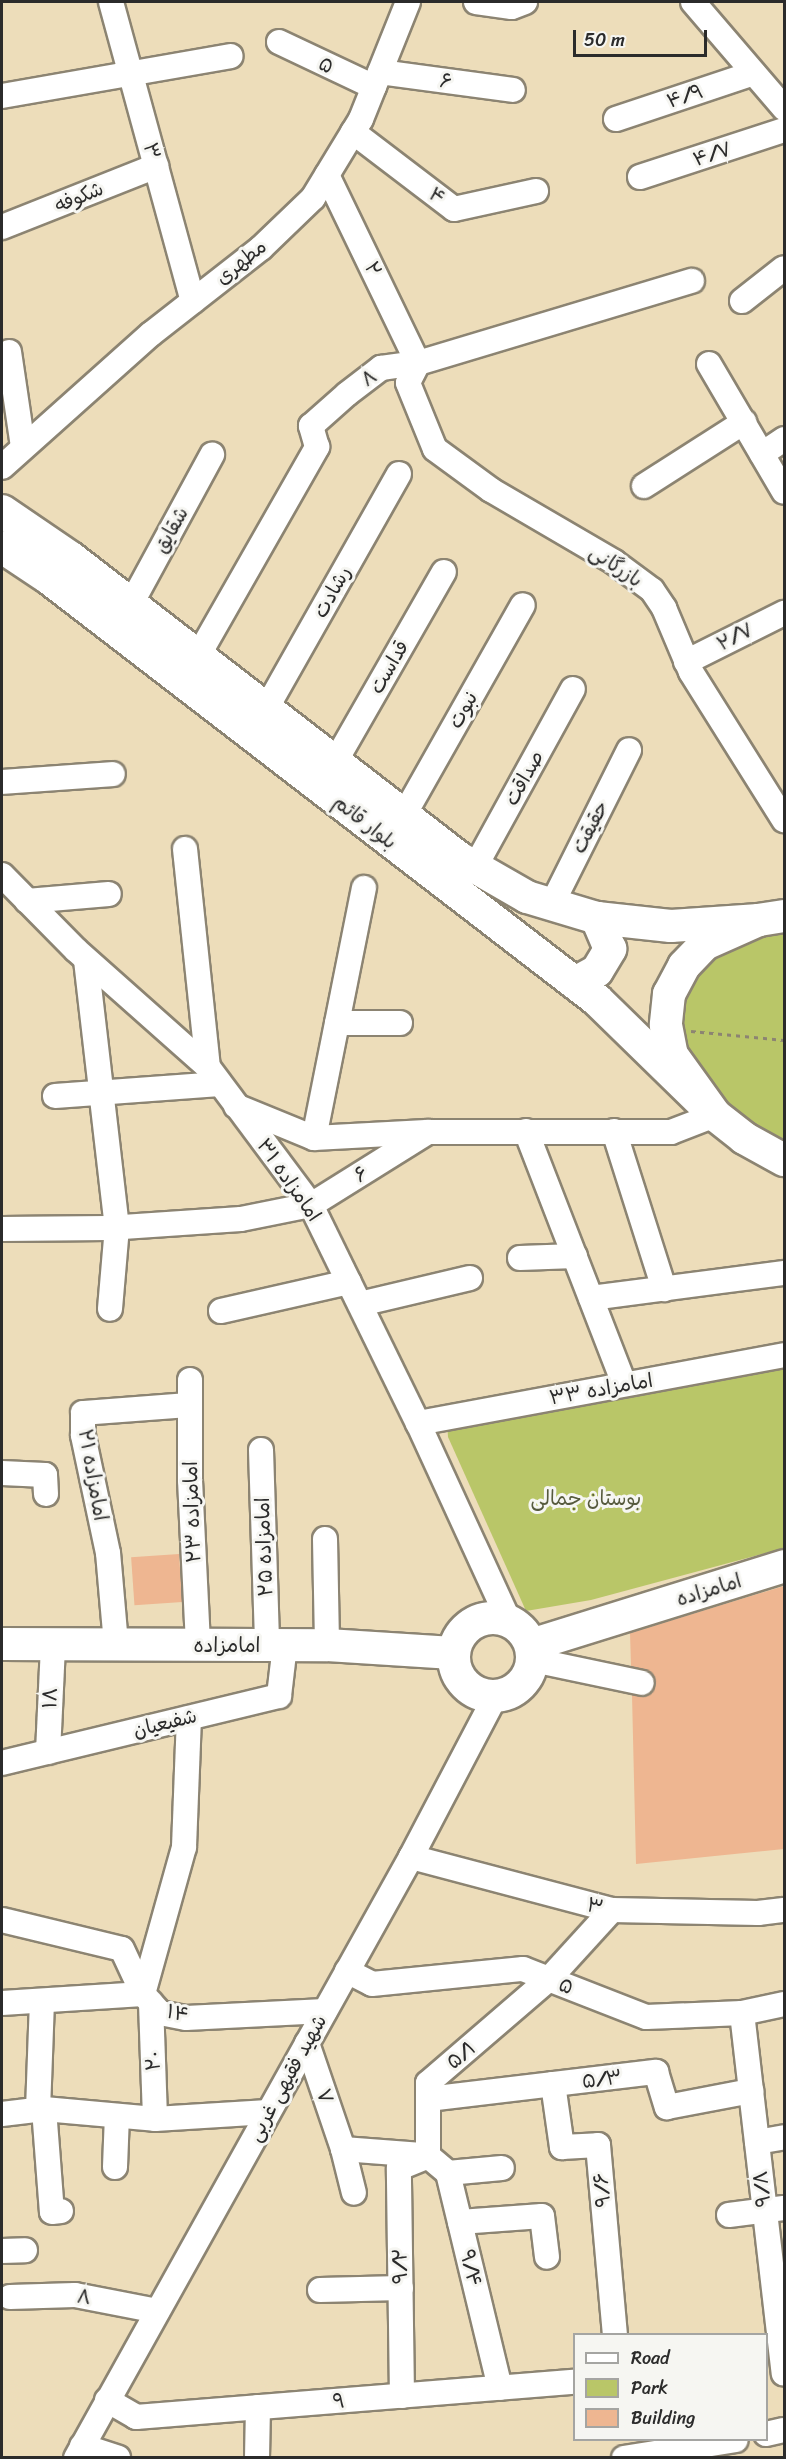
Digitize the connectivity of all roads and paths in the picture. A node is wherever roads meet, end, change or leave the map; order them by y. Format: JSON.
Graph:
{"nodes":[{"id":1,"x":111,"y":2,"type":"edge"},
{"id":2,"x":408,"y":2,"type":"edge"},
{"id":3,"x":476,"y":2,"type":"edge"},
{"id":4,"x":525,"y":2,"type":"edge"},
{"id":5,"x":698,"y":3,"type":"edge"},
{"id":6,"x":279,"y":42,"type":"dead end"},
{"id":7,"x":231,"y":56,"type":"dead end"},
{"id":8,"x":130,"y":72,"type":"junction"},
{"id":9,"x":754,"y":73,"type":"junction"},
{"id":10,"x":377,"y":79,"type":"junction"},
{"id":11,"x":513,"y":90,"type":"dead end"},
{"id":12,"x":2,"y":96,"type":"edge"},
{"id":13,"x":784,"y":108,"type":"edge"},
{"id":14,"x":616,"y":119,"type":"dead end"},
{"id":15,"x":784,"y":130,"type":"edge"},
{"id":16,"x":353,"y":132,"type":"junction"},
{"id":17,"x":156,"y":166,"type":"junction"},
{"id":18,"x":327,"y":176,"type":"junction"},
{"id":19,"x":640,"y":177,"type":"dead end"},
{"id":20,"x":536,"y":191,"type":"dead end"},
{"id":21,"x":2,"y":228,"type":"edge"},
{"id":22,"x":784,"y":268,"type":"edge"},
{"id":23,"x":692,"y":281,"type":"dead end"},
{"id":24,"x":193,"y":301,"type":"junction"},
{"id":25,"x":742,"y":301,"type":"dead end"},
{"id":26,"x":9,"y":352,"type":"dead end"},
{"id":27,"x":418,"y":363,"type":"junction"},
{"id":28,"x":710,"y":364,"type":"dead end"},
{"id":29,"x":744,"y":422,"type":"junction"},
{"id":30,"x":784,"y":439,"type":"edge"},
{"id":31,"x":24,"y":447,"type":"junction"},
{"id":32,"x":762,"y":454,"type":"junction"},
{"id":33,"x":212,"y":455,"type":"dead end"},
{"id":34,"x":2,"y":466,"type":"edge"},
{"id":35,"x":399,"y":474,"type":"dead end"},
{"id":36,"x":644,"y":486,"type":"dead end"},
{"id":37,"x":784,"y":492,"type":"edge"},
{"id":38,"x":2,"y":511,"type":"edge"},
{"id":39,"x":2,"y":547,"type":"edge"},
{"id":40,"x":444,"y":572,"type":"dead end"},
{"id":41,"x":130,"y":604,"type":"junction"},
{"id":42,"x":523,"y":604,"type":"dead end"},
{"id":43,"x":784,"y":613,"type":"edge"},
{"id":44,"x":198,"y":656,"type":"junction"},
{"id":45,"x":686,"y":662,"type":"junction"},
{"id":46,"x":573,"y":689,"type":"dead end"},
{"id":47,"x":266,"y":709,"type":"junction"},
{"id":48,"x":629,"y":750,"type":"dead end"},
{"id":49,"x":335,"y":762,"type":"junction"},
{"id":50,"x":113,"y":774,"type":"dead end"},
{"id":51,"x":2,"y":782,"type":"edge"},
{"id":52,"x":404,"y":815,"type":"junction"},
{"id":53,"x":784,"y":819,"type":"edge"},
{"id":54,"x":185,"y":849,"type":"dead end"},
{"id":55,"x":475,"y":867,"type":"junction"},
{"id":56,"x":2,"y":875,"type":"edge"},
{"id":57,"x":364,"y":888,"type":"dead end"},
{"id":58,"x":109,"y":894,"type":"dead end"},
{"id":59,"x":27,"y":902,"type":"junction"},
{"id":60,"x":552,"y":904,"type":"junction"},
{"id":61,"x":597,"y":918,"type":"junction"},
{"id":62,"x":772,"y":918,"type":"edge"},
{"id":63,"x":86,"y":960,"type":"junction"},
{"id":64,"x":575,"y":983,"type":"junction"},
{"id":65,"x":337,"y":1023,"type":"junction"},
{"id":66,"x":400,"y":1023,"type":"dead end"},
{"id":67,"x":667,"y":1031,"type":"junction"},
{"id":68,"x":784,"y":1040,"type":"edge"},
{"id":69,"x":214,"y":1075,"type":"junction"},
{"id":70,"x":102,"y":1094,"type":"junction"},
{"id":71,"x":55,"y":1096,"type":"dead end"},
{"id":72,"x":233,"y":1104,"type":"junction"},
{"id":73,"x":715,"y":1115,"type":"junction"},
{"id":74,"x":526,"y":1131,"type":"junction"},
{"id":75,"x":614,"y":1131,"type":"junction"},
{"id":76,"x":428,"y":1132,"type":"junction"},
{"id":77,"x":314,"y":1138,"type":"junction"},
{"id":78,"x":784,"y":1160,"type":"edge"},
{"id":79,"x":311,"y":1205,"type":"junction"},
{"id":80,"x":117,"y":1227,"type":"junction"},
{"id":81,"x":2,"y":1229,"type":"edge"},
{"id":82,"x":574,"y":1256,"type":"junction"},
{"id":83,"x":520,"y":1257,"type":"dead end"},
{"id":84,"x":784,"y":1273,"type":"edge"},
{"id":85,"x":470,"y":1278,"type":"dead end"},
{"id":86,"x":349,"y":1282,"type":"junction"},
{"id":87,"x":664,"y":1289,"type":"junction"},
{"id":88,"x":591,"y":1298,"type":"junction"},
{"id":89,"x":360,"y":1304,"type":"junction"},
{"id":90,"x":110,"y":1309,"type":"dead end"},
{"id":91,"x":221,"y":1311,"type":"dead end"},
{"id":92,"x":784,"y":1355,"type":"edge"},
{"id":93,"x":190,"y":1380,"type":"dead end"},
{"id":94,"x":624,"y":1384,"type":"junction"},
{"id":95,"x":190,"y":1404,"type":"junction"},
{"id":96,"x":418,"y":1422,"type":"junction"},
{"id":97,"x":261,"y":1450,"type":"dead end"},
{"id":98,"x":2,"y":1473,"type":"edge"},
{"id":99,"x":46,"y":1494,"type":"dead end"},
{"id":100,"x":325,"y":1539,"type":"dead end"},
{"id":101,"x":784,"y":1566,"type":"edge"},
{"id":102,"x":509,"y":1621,"type":"junction"},
{"id":103,"x":2,"y":1644,"type":"edge"},
{"id":104,"x":53,"y":1644,"type":"junction"},
{"id":105,"x":116,"y":1644,"type":"junction"},
{"id":106,"x":198,"y":1644,"type":"junction"},
{"id":107,"x":276,"y":1645,"type":"junction"},
{"id":108,"x":327,"y":1645,"type":"junction"},
{"id":109,"x":453,"y":1653,"type":"junction"},
{"id":110,"x":532,"y":1653,"type":"junction"},
{"id":111,"x":642,"y":1683,"type":"dead end"},
{"id":112,"x":495,"y":1697,"type":"junction"},
{"id":113,"x":189,"y":1718,"type":"junction"},
{"id":114,"x":48,"y":1752,"type":"junction"},
{"id":115,"x":2,"y":1763,"type":"edge"},
{"id":116,"x":411,"y":1857,"type":"junction"},
{"id":117,"x":612,"y":1910,"type":"junction"},
{"id":118,"x":784,"y":1910,"type":"edge"},
{"id":119,"x":2,"y":1920,"type":"edge"},
{"id":120,"x":347,"y":1971,"type":"junction"},
{"id":121,"x":549,"y":1979,"type":"junction"},
{"id":122,"x":147,"y":1998,"type":"junction"},
{"id":123,"x":42,"y":2001,"type":"junction"},
{"id":124,"x":2,"y":2003,"type":"edge"},
{"id":125,"x":784,"y":2004,"type":"edge"},
{"id":126,"x":325,"y":2011,"type":"junction"},
{"id":127,"x":742,"y":2013,"type":"junction"},
{"id":128,"x":307,"y":2043,"type":"junction"},
{"id":129,"x":553,"y":2084,"type":"junction"},
{"id":130,"x":751,"y":2091,"type":"junction"},
{"id":131,"x":428,"y":2099,"type":"junction"},
{"id":132,"x":41,"y":2109,"type":"junction"},
{"id":133,"x":268,"y":2112,"type":"junction"},
{"id":134,"x":2,"y":2114,"type":"edge"},
{"id":135,"x":117,"y":2116,"type":"junction"},
{"id":136,"x":154,"y":2119,"type":"junction"},
{"id":137,"x":784,"y":2137,"type":"edge"},
{"id":138,"x":757,"y":2142,"type":"junction"},
{"id":139,"x":343,"y":2149,"type":"junction"},
{"id":140,"x":428,"y":2156,"type":"junction"},
{"id":141,"x":115,"y":2167,"type":"dead end"},
{"id":142,"x":502,"y":2168,"type":"dead end"},
{"id":143,"x":447,"y":2173,"type":"junction"},
{"id":144,"x":354,"y":2193,"type":"dead end"},
{"id":145,"x":774,"y":2209,"type":"edge"},
{"id":146,"x":61,"y":2211,"type":"dead end"},
{"id":147,"x":729,"y":2215,"type":"dead end"},
{"id":148,"x":460,"y":2222,"type":"junction"},
{"id":149,"x":547,"y":2257,"type":"dead end"},
{"id":150,"x":401,"y":2288,"type":"junction"},
{"id":151,"x":320,"y":2290,"type":"dead end"},
{"id":152,"x":10,"y":2297,"type":"dead end"},
{"id":153,"x":157,"y":2311,"type":"junction"},
{"id":154,"x":615,"y":2333,"type":"edge"},
{"id":155,"x":777,"y":2369,"type":"edge"},
{"id":156,"x":573,"y":2382,"type":"edge"},
{"id":157,"x":500,"y":2388,"type":"junction"},
{"id":158,"x":402,"y":2396,"type":"junction"},
{"id":159,"x":107,"y":2400,"type":"junction"},
{"id":160,"x":258,"y":2407,"type":"junction"},
{"id":161,"x":784,"y":2430,"type":"edge"},
{"id":162,"x":768,"y":2434,"type":"edge"},
{"id":163,"x":728,"y":2441,"type":"edge"},
{"id":164,"x":79,"y":2452,"type":"edge"},
{"id":165,"x":668,"y":2455,"type":"edge"},
{"id":166,"x":118,"y":2457,"type":"edge"},
{"id":167,"x":257,"y":2457,"type":"edge"},
{"id":168,"x":624,"y":2457,"type":"edge"}],
"edges":[{"from":1,"to":8,"type":"street","name":"۳"},
{"from":2,"to":10,"type":"street","name":"مطهری"},
{"from":3,"to":4,"type":"street"},
{"from":5,"to":9,"type":"street"},
{"from":6,"to":10,"type":"street","name":"۵"},
{"from":7,"to":8,"type":"street"},
{"from":8,"to":12,"type":"street"},
{"from":8,"to":17,"type":"street","name":"۳"},
{"from":9,"to":13,"type":"street"},
{"from":9,"to":14,"type":"street","name":"۴/۹"},
{"from":10,"to":11,"type":"street","name":"۶"},
{"from":10,"to":16,"type":"street","name":"مطهری"},
{"from":15,"to":19,"type":"street","name":"۴/۷"},
{"from":16,"to":18,"type":"street","name":"مطهری"},
{"from":16,"to":20,"type":"street","name":"۴"},
{"from":17,"to":21,"type":"street","name":"شکوفه"},
{"from":17,"to":24,"type":"street","name":"۳"},
{"from":18,"to":24,"type":"street","name":"مطهری"},
{"from":18,"to":27,"type":"street","name":"۲"},
{"from":22,"to":25,"type":"street"},
{"from":23,"to":27,"type":"street","name":"۸"},
{"from":24,"to":31,"type":"street","name":"مطهری"},
{"from":26,"to":31,"type":"street"},
{"from":27,"to":44,"type":"street","name":"۸"},
{"from":27,"to":45,"type":"street","name":"بازرگانی"},
{"from":28,"to":29,"type":"street"},
{"from":29,"to":32,"type":"street"},
{"from":29,"to":36,"type":"street"},
{"from":30,"to":32,"type":"street"},
{"from":31,"to":34,"type":"street","name":"مطهری"},
{"from":32,"to":37,"type":"street"},
{"from":33,"to":41,"type":"street","name":"شقایق"},
{"from":35,"to":47,"type":"street","name":"رشادت"},
{"from":38,"to":41,"type":"main road","name":"بلوار قائم"},
{"from":39,"to":64,"type":"main road","name":"بلوار قائم"},
{"from":40,"to":49,"type":"street","name":"قداست"},
{"from":41,"to":44,"type":"main road","name":"بلوار قائم"},
{"from":42,"to":52,"type":"street","name":"نبوت"},
{"from":43,"to":45,"type":"street","name":"۲/۷"},
{"from":44,"to":47,"type":"main road","name":"بلوار قائم"},
{"from":45,"to":53,"type":"street","name":"بازرگانی"},
{"from":46,"to":55,"type":"street","name":"صداقت"},
{"from":47,"to":49,"type":"main road","name":"بلوار قائم"},
{"from":48,"to":60,"type":"street","name":"حقیقت"},
{"from":49,"to":52,"type":"main road","name":"بلوار قائم"},
{"from":50,"to":51,"type":"street"},
{"from":52,"to":55,"type":"main road","name":"بلوار قائم"},
{"from":54,"to":69,"type":"street"},
{"from":55,"to":60,"type":"main road","name":"بلوار قائم"},
{"from":56,"to":59,"type":"street","name":"امامزاده ۳۱"},
{"from":57,"to":65,"type":"street"},
{"from":58,"to":59,"type":"street"},
{"from":59,"to":63,"type":"street","name":"امامزاده ۳۱"},
{"from":60,"to":61,"type":"main road","name":"بلوار قائم"},
{"from":61,"to":62,"type":"main road","name":"بلوار قائم"},
{"from":61,"to":64,"type":"main road"},
{"from":62,"to":67,"type":"main road"},
{"from":63,"to":69,"type":"street","name":"امامزاده ۳۱"},
{"from":63,"to":70,"type":"street"},
{"from":64,"to":73,"type":"main road","name":"بلوار قائم"},
{"from":65,"to":66,"type":"street"},
{"from":65,"to":77,"type":"street"},
{"from":67,"to":68,"type":"path"},
{"from":67,"to":73,"type":"main road"},
{"from":69,"to":70,"type":"street"},
{"from":69,"to":72,"type":"street","name":"امامزاده ۳۱"},
{"from":70,"to":71,"type":"street"},
{"from":70,"to":80,"type":"street"},
{"from":72,"to":77,"type":"street"},
{"from":72,"to":79,"type":"street","name":"امامزاده ۳۱"},
{"from":73,"to":75,"type":"street"},
{"from":73,"to":78,"type":"main road"},
{"from":74,"to":75,"type":"street"},
{"from":74,"to":76,"type":"street"},
{"from":74,"to":82,"type":"street"},
{"from":75,"to":87,"type":"street"},
{"from":76,"to":77,"type":"street"},
{"from":76,"to":79,"type":"street","name":"۶"},
{"from":79,"to":80,"type":"street","name":"۶"},
{"from":79,"to":86,"type":"street","name":"امامزاده ۳۱"},
{"from":80,"to":81,"type":"street","name":"۶"},
{"from":80,"to":90,"type":"street"},
{"from":82,"to":83,"type":"street"},
{"from":82,"to":88,"type":"street"},
{"from":84,"to":87,"type":"street"},
{"from":85,"to":89,"type":"street"},
{"from":86,"to":89,"type":"street","name":"امامزاده ۳۱"},
{"from":86,"to":91,"type":"street"},
{"from":87,"to":88,"type":"street"},
{"from":88,"to":94,"type":"street"},
{"from":89,"to":96,"type":"street","name":"امامزاده ۳۱"},
{"from":92,"to":94,"type":"street","name":"امامزاده ۳۳"},
{"from":93,"to":95,"type":"street","name":"امامزاده ۲۳"},
{"from":94,"to":96,"type":"street","name":"امامزاده ۳۳"},
{"from":95,"to":105,"type":"street","name":"امامزاده ۲۱"},
{"from":95,"to":106,"type":"street","name":"امامزاده ۲۳"},
{"from":96,"to":102,"type":"street","name":"امامزاده ۳۱"},
{"from":97,"to":107,"type":"street","name":"امامزاده ۲۵"},
{"from":98,"to":99,"type":"street"},
{"from":100,"to":108,"type":"street"},
{"from":101,"to":110,"type":"main road","name":"امامزاده"},
{"from":102,"to":109,"type":"main road"},
{"from":102,"to":110,"type":"main road"},
{"from":103,"to":104,"type":"main road","name":"امامزاده"},
{"from":104,"to":105,"type":"main road","name":"امامزاده"},
{"from":104,"to":114,"type":"street","name":"۱۸"},
{"from":105,"to":106,"type":"main road","name":"امامزاده"},
{"from":106,"to":107,"type":"main road","name":"امامزاده"},
{"from":107,"to":108,"type":"main road","name":"امامزاده"},
{"from":107,"to":113,"type":"street","name":"شفیعیان"},
{"from":108,"to":109,"type":"main road","name":"امامزاده"},
{"from":109,"to":112,"type":"main road"},
{"from":110,"to":111,"type":"street"},
{"from":110,"to":112,"type":"main road"},
{"from":112,"to":116,"type":"street","name":"شهید فقیهی غربی"},
{"from":113,"to":114,"type":"street","name":"شفیعیان"},
{"from":113,"to":122,"type":"street"},
{"from":114,"to":115,"type":"street","name":"شفیعیان"},
{"from":116,"to":117,"type":"street","name":"۳"},
{"from":116,"to":120,"type":"street","name":"شهید فقیهی غربی"},
{"from":117,"to":118,"type":"street","name":"۳"},
{"from":117,"to":121,"type":"street","name":"۵/۱"},
{"from":119,"to":122,"type":"street"},
{"from":120,"to":121,"type":"street","name":"۵"},
{"from":120,"to":126,"type":"street","name":"شهید فقیهی غربی"},
{"from":121,"to":127,"type":"street","name":"۵"},
{"from":121,"to":131,"type":"street","name":"۵/۱"},
{"from":122,"to":123,"type":"street","name":"۱۴"},
{"from":122,"to":126,"type":"street","name":"۱۴"},
{"from":122,"to":136,"type":"street","name":"۲۰"},
{"from":123,"to":124,"type":"street","name":"۱۴"},
{"from":123,"to":132,"type":"street"},
{"from":125,"to":127,"type":"street","name":"۵"},
{"from":126,"to":128,"type":"street","name":"شهید فقیهی غربی"},
{"from":127,"to":130,"type":"street","name":"۹/۸"},
{"from":128,"to":133,"type":"street","name":"شهید فقیهی غربی"},
{"from":128,"to":139,"type":"street","name":"۷"},
{"from":129,"to":130,"type":"street","name":"۵/۳"},
{"from":129,"to":131,"type":"street","name":"۵/۳"},
{"from":129,"to":154,"type":"street","name":"۹/۶"},
{"from":130,"to":138,"type":"street","name":"۹/۸"},
{"from":131,"to":140,"type":"street","name":"۵/۱"},
{"from":132,"to":134,"type":"street"},
{"from":132,"to":135,"type":"street"},
{"from":132,"to":146,"type":"street"},
{"from":133,"to":136,"type":"street"},
{"from":133,"to":153,"type":"street","name":"شهید فقیهی غربی"},
{"from":135,"to":136,"type":"street"},
{"from":135,"to":141,"type":"street"},
{"from":137,"to":138,"type":"street"},
{"from":138,"to":145,"type":"street","name":"۹/۸"},
{"from":139,"to":140,"type":"street"},
{"from":139,"to":144,"type":"street","name":"۷"},
{"from":140,"to":143,"type":"street"},
{"from":140,"to":150,"type":"street","name":"۹/۲"},
{"from":142,"to":143,"type":"street"},
{"from":143,"to":148,"type":"street","name":"۹/۴"},
{"from":145,"to":147,"type":"street"},
{"from":145,"to":155,"type":"street","name":"۹/۸"},
{"from":148,"to":149,"type":"street"},
{"from":148,"to":157,"type":"street","name":"۹/۴"},
{"from":150,"to":151,"type":"street"},
{"from":150,"to":158,"type":"street","name":"۹/۲"},
{"from":152,"to":153,"type":"street","name":"۸"},
{"from":153,"to":159,"type":"street","name":"شهید فقیهی غربی"},
{"from":156,"to":157,"type":"street","name":"۹"},
{"from":157,"to":158,"type":"street","name":"۹"},
{"from":158,"to":160,"type":"street","name":"۹"},
{"from":159,"to":160,"type":"street","name":"۹"},
{"from":159,"to":164,"type":"street","name":"شهید فقیهی غربی"},
{"from":160,"to":167,"type":"street"},
{"from":161,"to":162,"type":"street"},
{"from":163,"to":165,"type":"street"},
{"from":164,"to":166,"type":"street"},
{"from":165,"to":168,"type":"street"}]}
